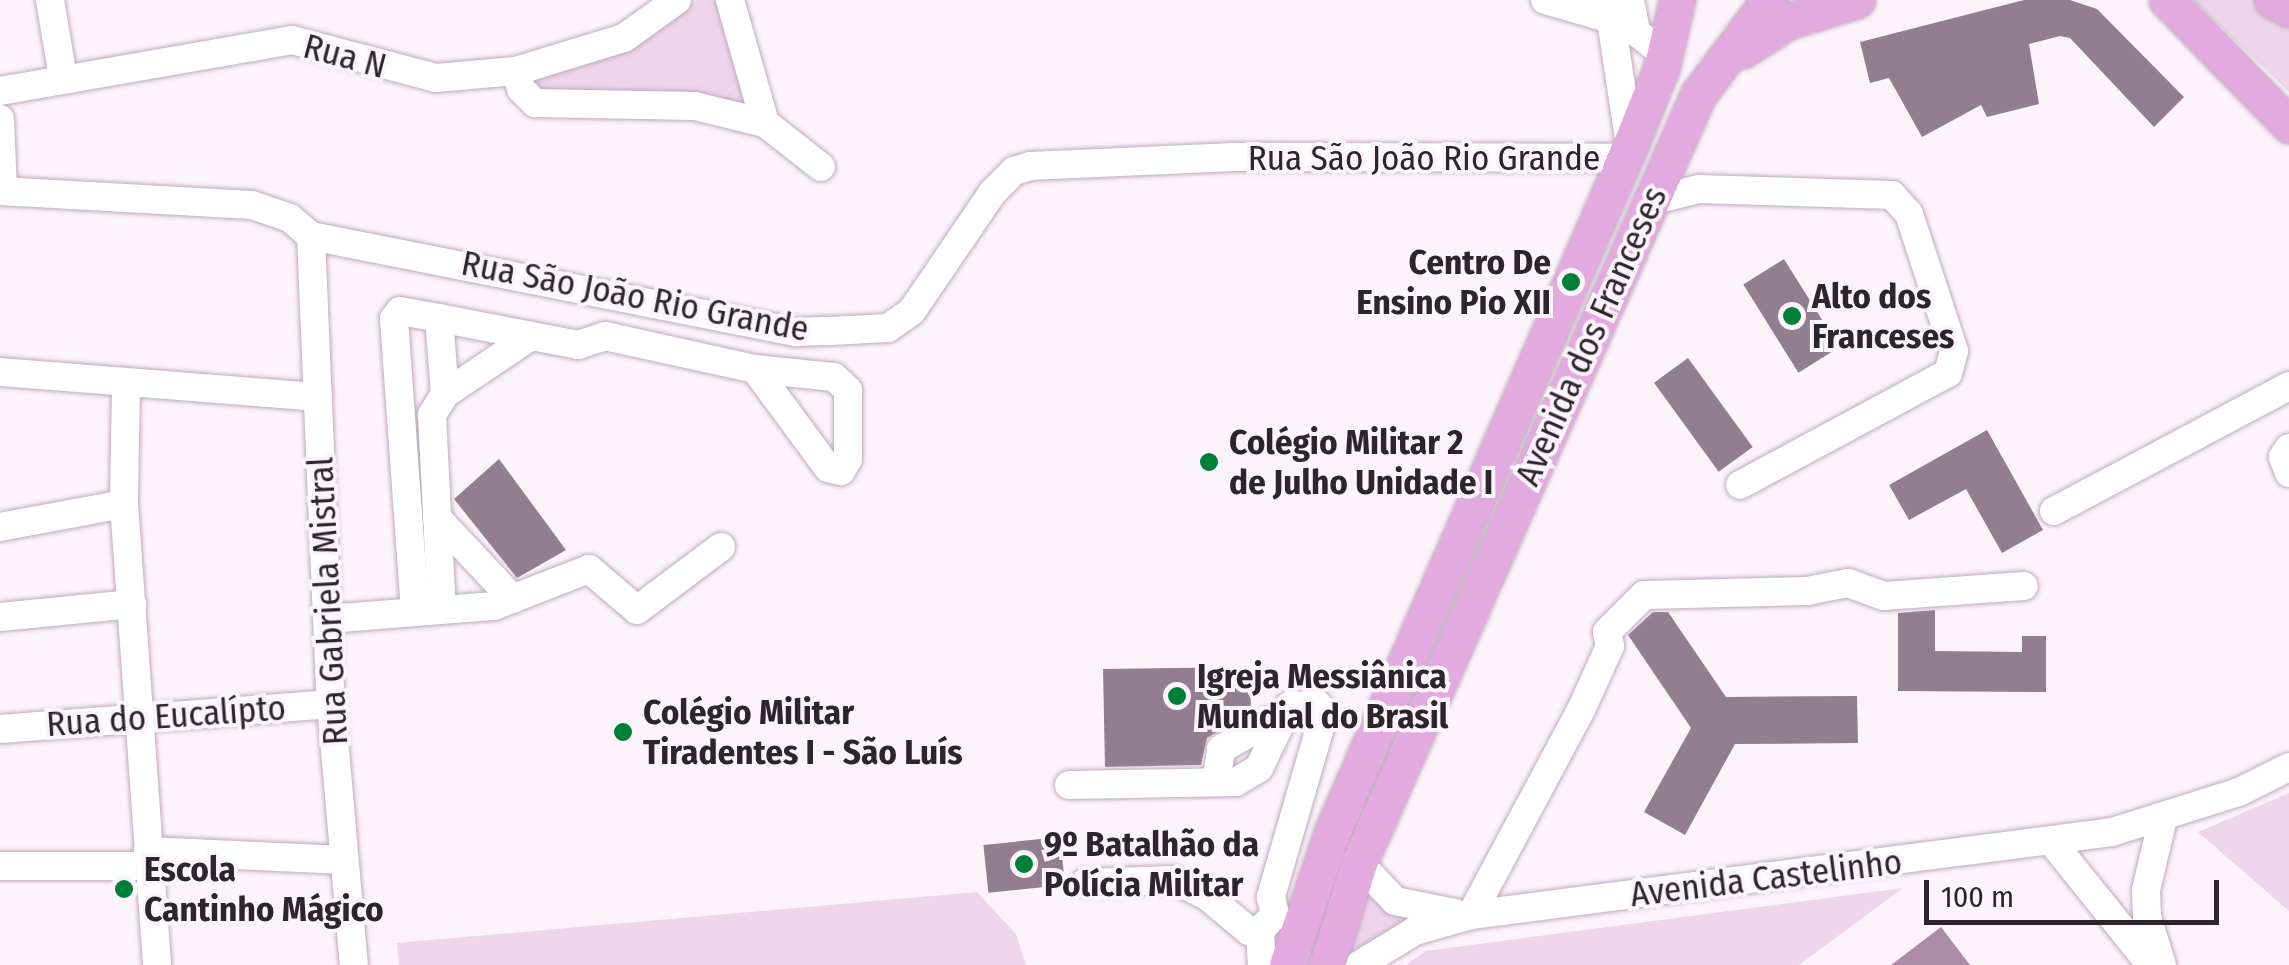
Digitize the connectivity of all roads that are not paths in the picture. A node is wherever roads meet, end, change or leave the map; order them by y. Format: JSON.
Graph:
{"nodes":[{"id":1,"x":50,"y":0,"type":"edge"},
{"id":2,"x":677,"y":0,"type":"edge"},
{"id":3,"x":730,"y":0,"type":"edge"},
{"id":4,"x":1544,"y":0,"type":"edge"},
{"id":5,"x":1664,"y":0,"type":"edge"},
{"id":6,"x":1677,"y":0,"type":"edge"},
{"id":7,"x":1686,"y":0,"type":"edge"},
{"id":8,"x":1753,"y":0,"type":"edge"},
{"id":9,"x":1769,"y":0,"type":"edge"},
{"id":10,"x":1857,"y":0,"type":"edge"},
{"id":11,"x":2156,"y":0,"type":"edge"},
{"id":12,"x":2167,"y":0,"type":"edge"},
{"id":13,"x":2272,"y":0,"type":"edge"},
{"id":14,"x":1616,"y":6,"type":"edge"},
{"id":15,"x":2289,"y":10,"type":"edge"},
{"id":16,"x":2196,"y":30,"type":"junction"},
{"id":17,"x":1658,"y":58,"type":"junction"},
{"id":18,"x":516,"y":71,"type":"junction"},
{"id":19,"x":63,"y":78,"type":"junction"},
{"id":20,"x":1708,"y":79,"type":"junction"},
{"id":21,"x":0,"y":91,"type":"edge"},
{"id":22,"x":0,"y":119,"type":"edge"},
{"id":23,"x":765,"y":123,"type":"junction"},
{"id":24,"x":2289,"y":125,"type":"edge"},
{"id":25,"x":1627,"y":152,"type":"junction"},
{"id":26,"x":821,"y":167,"type":"dead end"},
{"id":27,"x":1,"y":191,"type":"edge"},
{"id":28,"x":1647,"y":210,"type":"junction"},
{"id":29,"x":310,"y":236,"type":"junction"},
{"id":30,"x":439,"y":318,"type":"junction"},
{"id":31,"x":531,"y":336,"type":"junction"},
{"id":32,"x":755,"y":369,"type":"dead end"},
{"id":33,"x":0,"y":372,"type":"edge"},
{"id":34,"x":126,"y":385,"type":"junction"},
{"id":35,"x":2289,"y":386,"type":"edge"},
{"id":36,"x":445,"y":394,"type":"junction"},
{"id":37,"x":318,"y":397,"type":"junction"},
{"id":38,"x":2289,"y":448,"type":"edge"},
{"id":39,"x":2289,"y":473,"type":"edge"},
{"id":40,"x":1740,"y":486,"type":"dead end"},
{"id":41,"x":124,"y":504,"type":"junction"},
{"id":42,"x":2054,"y":512,"type":"dead end"},
{"id":43,"x":437,"y":518,"type":"junction"},
{"id":44,"x":0,"y":527,"type":"edge"},
{"id":45,"x":721,"y":548,"type":"dead end"},
{"id":46,"x":2024,"y":586,"type":"dead end"},
{"id":47,"x":513,"y":599,"type":"junction"},
{"id":48,"x":132,"y":604,"type":"junction"},
{"id":49,"x":428,"y":611,"type":"junction"},
{"id":50,"x":0,"y":616,"type":"edge"},
{"id":51,"x":328,"y":619,"type":"junction"},
{"id":52,"x":331,"y":704,"type":"junction"},
{"id":53,"x":143,"y":715,"type":"junction"},
{"id":54,"x":0,"y":729,"type":"edge"},
{"id":55,"x":2289,"y":767,"type":"edge"},
{"id":56,"x":1070,"y":785,"type":"dead end"},
{"id":57,"x":2164,"y":818,"type":"junction"},
{"id":58,"x":2052,"y":842,"type":"junction"},
{"id":59,"x":148,"y":859,"type":"junction"},
{"id":60,"x":344,"y":860,"type":"junction"},
{"id":61,"x":1359,"y":863,"type":"junction"},
{"id":62,"x":0,"y":866,"type":"edge"},
{"id":63,"x":1086,"y":883,"type":"dead end"},
{"id":64,"x":1471,"y":915,"type":"junction"},
{"id":65,"x":1278,"y":923,"type":"junction"},
{"id":66,"x":158,"y":965,"type":"edge"},
{"id":67,"x":354,"y":965,"type":"edge"},
{"id":68,"x":1262,"y":965,"type":"edge"},
{"id":69,"x":1288,"y":965,"type":"edge"},
{"id":70,"x":1326,"y":965,"type":"edge"},
{"id":71,"x":1359,"y":965,"type":"edge"},
{"id":72,"x":2151,"y":965,"type":"edge"},
{"id":73,"x":2162,"y":965,"type":"edge"}],
"edges":[{"from":1,"to":19,"type":"street"},
{"from":2,"to":18,"type":"street","name":"Rua N"},
{"from":3,"to":23,"type":"street"},
{"from":4,"to":14,"type":"street"},
{"from":5,"to":17,"type":"main road"},
{"from":6,"to":17,"type":"main road","name":"Avenida dos Franceses"},
{"from":7,"to":17,"type":"main road"},
{"from":8,"to":20,"type":"main road"},
{"from":9,"to":20,"type":"main road","name":"Avenida dos Franceses"},
{"from":10,"to":20,"type":"main road"},
{"from":11,"to":16,"type":"main road"},
{"from":12,"to":16,"type":"main road"},
{"from":13,"to":15,"type":"main road"},
{"from":14,"to":17,"type":"street"},
{"from":14,"to":25,"type":"street"},
{"from":16,"to":24,"type":"main road"},
{"from":17,"to":25,"type":"main road","name":"Avenida dos Franceses"},
{"from":18,"to":19,"type":"street","name":"Rua N"},
{"from":18,"to":23,"type":"street"},
{"from":19,"to":21,"type":"street","name":"Rua N"},
{"from":20,"to":28,"type":"main road","name":"Avenida dos Franceses"},
{"from":22,"to":27,"type":"street"},
{"from":23,"to":26,"type":"street"},
{"from":25,"to":29,"type":"street","name":"Rua São João Rio Grande"},
{"from":25,"to":65,"type":"main road","name":"Avenida dos Franceses"},
{"from":27,"to":29,"type":"street","name":"Rua São João Rio Grande"},
{"from":28,"to":40,"type":"street"},
{"from":28,"to":61,"type":"main road","name":"Avenida dos Franceses"},
{"from":29,"to":37,"type":"street","name":"Rua Gabriela Mistral"},
{"from":30,"to":31,"type":"street"},
{"from":30,"to":36,"type":"street"},
{"from":30,"to":49,"type":"street"},
{"from":31,"to":32,"type":"street"},
{"from":31,"to":36,"type":"street"},
{"from":33,"to":34,"type":"street"},
{"from":34,"to":37,"type":"street"},
{"from":34,"to":41,"type":"street"},
{"from":35,"to":42,"type":"street"},
{"from":36,"to":43,"type":"street"},
{"from":37,"to":51,"type":"street","name":"Rua Gabriela Mistral"},
{"from":38,"to":39,"type":"street"},
{"from":41,"to":44,"type":"street"},
{"from":41,"to":48,"type":"street"},
{"from":43,"to":47,"type":"street"},
{"from":43,"to":49,"type":"street"},
{"from":45,"to":47,"type":"street"},
{"from":46,"to":64,"type":"street"},
{"from":47,"to":49,"type":"street"},
{"from":48,"to":50,"type":"street"},
{"from":48,"to":53,"type":"street"},
{"from":49,"to":51,"type":"street"},
{"from":51,"to":52,"type":"street","name":"Rua Gabriela Mistral"},
{"from":52,"to":53,"type":"street","name":"Rua do Eucalípto"},
{"from":52,"to":60,"type":"street","name":"Rua Gabriela Mistral"},
{"from":53,"to":54,"type":"street","name":"Rua do Eucalípto"},
{"from":53,"to":59,"type":"street"},
{"from":55,"to":57,"type":"street","name":"Avenida Castelinho"},
{"from":56,"to":65,"type":"street"},
{"from":57,"to":58,"type":"street","name":"Avenida Castelinho"},
{"from":57,"to":73,"type":"street"},
{"from":58,"to":64,"type":"street","name":"Avenida Castelinho"},
{"from":58,"to":72,"type":"street"},
{"from":59,"to":60,"type":"street"},
{"from":59,"to":62,"type":"street"},
{"from":59,"to":66,"type":"street"},
{"from":60,"to":67,"type":"street","name":"Rua Gabriela Mistral"},
{"from":61,"to":64,"type":"street","name":"Avenida Castelinho"},
{"from":61,"to":70,"type":"main road","name":"Avenida dos Franceses"},
{"from":63,"to":65,"type":"street"},
{"from":64,"to":71,"type":"street","name":"Avenida Castelinho"},
{"from":65,"to":68,"type":"street"},
{"from":65,"to":69,"type":"main road","name":"Avenida dos Franceses"}]}
